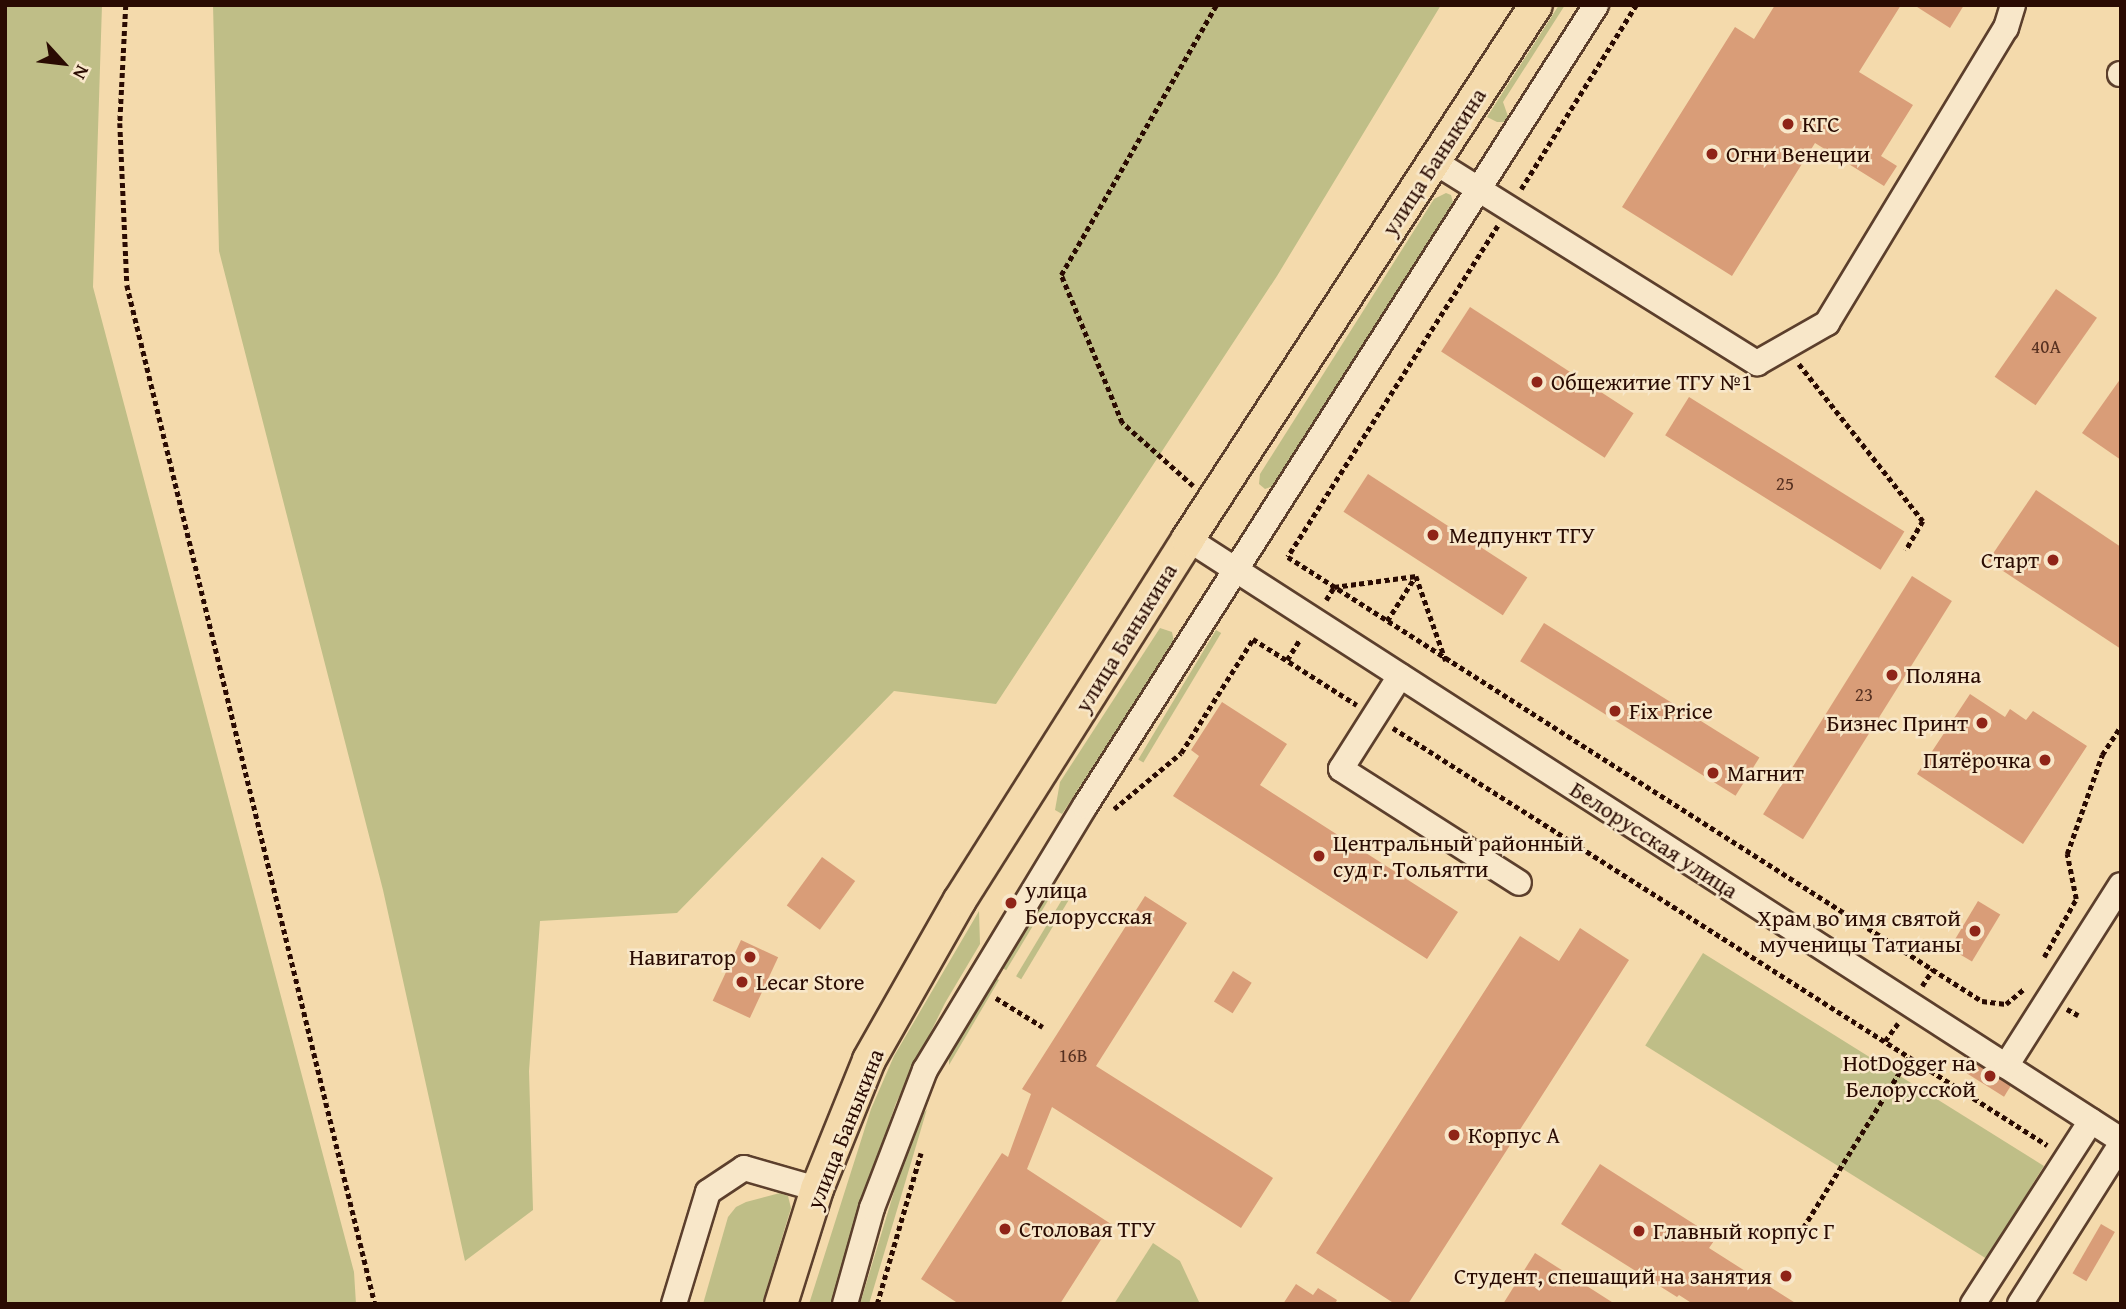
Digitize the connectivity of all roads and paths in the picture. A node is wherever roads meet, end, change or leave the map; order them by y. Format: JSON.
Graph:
{"nodes":[{"id":1,"x":126,"y":5,"type":"edge"},
{"id":2,"x":1216,"y":5,"type":"edge"},
{"id":3,"x":1536,"y":5,"type":"edge"},
{"id":4,"x":1596,"y":5,"type":"edge"},
{"id":5,"x":1636,"y":5,"type":"edge"},
{"id":6,"x":2013,"y":5,"type":"edge"},
{"id":7,"x":1435,"y":162,"type":"junction"},
{"id":8,"x":1476,"y":189,"type":"junction"},
{"id":9,"x":1508,"y":208,"type":"junction"},
{"id":10,"x":1786,"y":347,"type":"junction"},
{"id":11,"x":1212,"y":503,"type":"junction"},
{"id":12,"x":1188,"y":540,"type":"junction"},
{"id":13,"x":1906,"y":550,"type":"dead end"},
{"id":14,"x":1237,"y":572,"type":"junction"},
{"id":15,"x":1416,"y":576,"type":"junction"},
{"id":16,"x":1335,"y":587,"type":"junction"},
{"id":17,"x":1387,"y":621,"type":"junction"},
{"id":18,"x":1446,"y":661,"type":"junction"},
{"id":19,"x":1400,"y":676,"type":"junction"},
{"id":20,"x":1374,"y":716,"type":"junction"},
{"id":21,"x":2121,"y":726,"type":"edge"},
{"id":22,"x":1112,"y":810,"type":"dead end"},
{"id":23,"x":1519,"y":883,"type":"dead end"},
{"id":24,"x":2121,"y":885,"type":"edge"},
{"id":25,"x":2042,"y":960,"type":"dead end"},
{"id":26,"x":2029,"y":985,"type":"dead end"},
{"id":27,"x":1001,"y":988,"type":"dead end"},
{"id":28,"x":996,"y":997,"type":"junction"},
{"id":29,"x":989,"y":1008,"type":"dead end"},
{"id":30,"x":1043,"y":1027,"type":"dead end"},
{"id":31,"x":1909,"y":1057,"type":"junction"},
{"id":32,"x":2006,"y":1066,"type":"junction"},
{"id":33,"x":2091,"y":1121,"type":"junction"},
{"id":34,"x":2121,"y":1142,"type":"edge"},
{"id":35,"x":924,"y":1144,"type":"dead end"},
{"id":36,"x":2067,"y":1157,"type":"junction"},
{"id":37,"x":817,"y":1189,"type":"junction"},
{"id":38,"x":1803,"y":1228,"type":"dead end"},
{"id":39,"x":375,"y":1304,"type":"edge"},
{"id":40,"x":674,"y":1304,"type":"edge"},
{"id":41,"x":782,"y":1304,"type":"edge"},
{"id":42,"x":845,"y":1304,"type":"edge"},
{"id":43,"x":877,"y":1304,"type":"edge"},
{"id":44,"x":1973,"y":1304,"type":"edge"},
{"id":45,"x":2020,"y":1304,"type":"edge"}],
"edges":[{"from":1,"to":39,"type":"path"},
{"from":2,"to":11,"type":"path"},
{"from":3,"to":7,"type":"main road","name":"улица Баныкина"},
{"from":4,"to":8,"type":"street"},
{"from":5,"to":9,"type":"path"},
{"from":6,"to":10,"type":"street"},
{"from":7,"to":8,"type":"street"},
{"from":7,"to":11,"type":"main road","name":"улица Баныкина"},
{"from":8,"to":9,"type":"street"},
{"from":8,"to":14,"type":"street"},
{"from":9,"to":10,"type":"street"},
{"from":9,"to":16,"type":"path"},
{"from":10,"to":13,"type":"path"},
{"from":11,"to":12,"type":"main road","name":"улица Баныкина"},
{"from":12,"to":14,"type":"street","name":"Белорусская улица"},
{"from":12,"to":37,"type":"main road","name":"улица Баныкина"},
{"from":14,"to":19,"type":"street","name":"Белорусская улица"},
{"from":14,"to":42,"type":"street"},
{"from":15,"to":16,"type":"path"},
{"from":15,"to":17,"type":"path"},
{"from":15,"to":18,"type":"path"},
{"from":16,"to":17,"type":"path"},
{"from":17,"to":18,"type":"path"},
{"from":18,"to":26,"type":"path"},
{"from":19,"to":20,"type":"street"},
{"from":19,"to":32,"type":"street","name":"Белорусская улица"},
{"from":20,"to":22,"type":"path"},
{"from":20,"to":23,"type":"street"},
{"from":20,"to":31,"type":"path"},
{"from":21,"to":25,"type":"path"},
{"from":24,"to":32,"type":"street"},
{"from":27,"to":28,"type":"path"},
{"from":28,"to":29,"type":"path"},
{"from":28,"to":30,"type":"path"},
{"from":31,"to":36,"type":"path"},
{"from":31,"to":38,"type":"path"},
{"from":32,"to":33,"type":"street","name":"Белорусская улица"},
{"from":33,"to":34,"type":"street","name":"Белорусская улица"},
{"from":33,"to":36,"type":"street"},
{"from":34,"to":45,"type":"street"},
{"from":35,"to":43,"type":"path"},
{"from":36,"to":44,"type":"street"},
{"from":37,"to":40,"type":"street"},
{"from":37,"to":41,"type":"main road","name":"улица Баныкина"}]}
